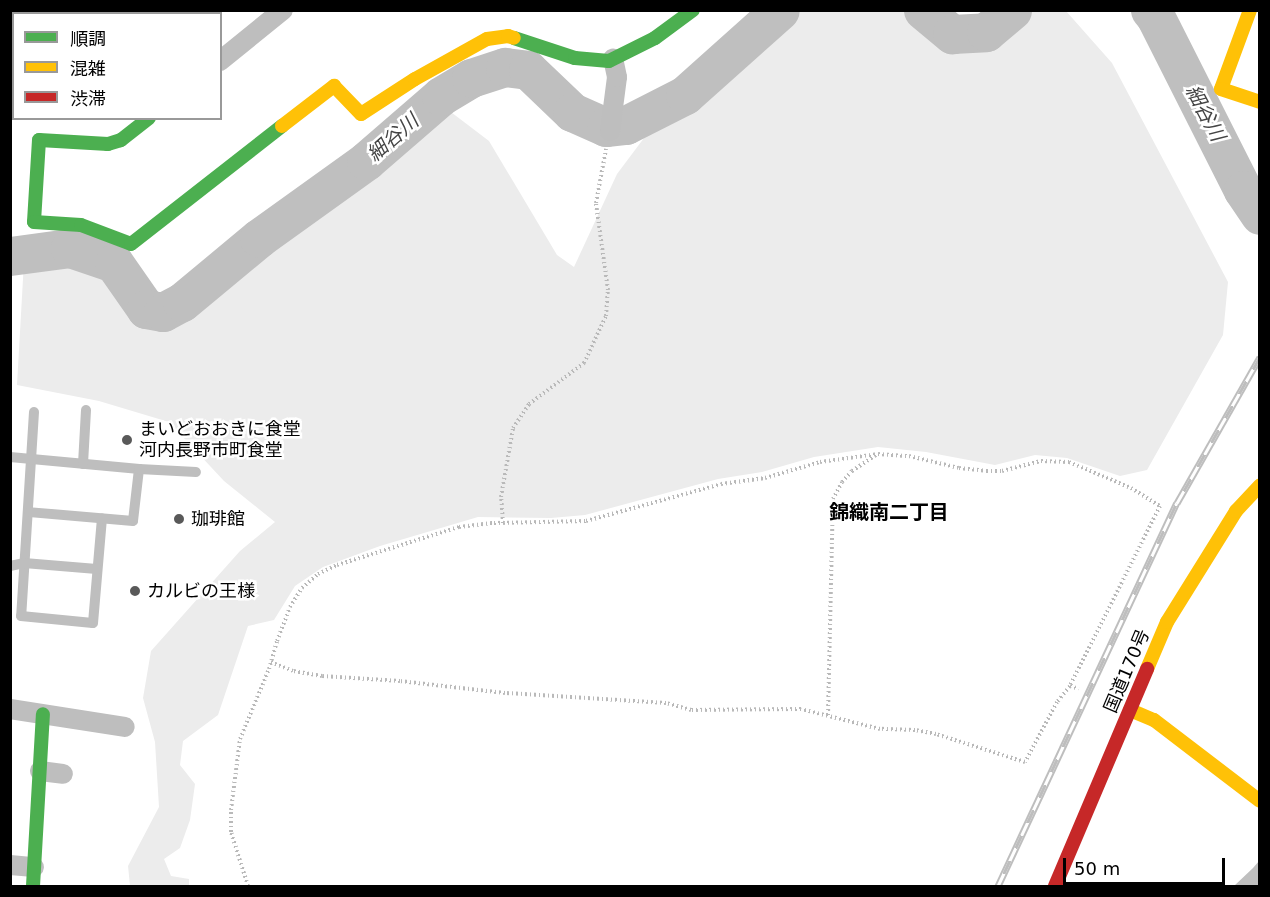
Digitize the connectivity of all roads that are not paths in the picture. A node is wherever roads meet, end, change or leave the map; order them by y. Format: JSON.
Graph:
{"nodes":[{"id":1,"x":283,"y":10,"type":"edge"},
{"id":2,"x":693,"y":10,"type":"edge"},
{"id":3,"x":1250,"y":10,"type":"edge"},
{"id":4,"x":12,"y":52,"type":"edge"},
{"id":5,"x":222,"y":58,"type":"edge"},
{"id":6,"x":613,"y":58,"type":"junction"},
{"id":7,"x":10,"y":78,"type":"edge"},
{"id":8,"x":1260,"y":102,"type":"edge"},
{"id":9,"x":146,"y":120,"type":"edge"},
{"id":10,"x":611,"y":121,"type":"road end"},
{"id":11,"x":86,"y":410,"type":"dead end"},
{"id":12,"x":34,"y":412,"type":"dead end"},
{"id":13,"x":10,"y":457,"type":"edge"},
{"id":14,"x":32,"y":459,"type":"junction"},
{"id":15,"x":83,"y":464,"type":"junction"},
{"id":16,"x":139,"y":469,"type":"junction"},
{"id":17,"x":196,"y":472,"type":"dead end"},
{"id":18,"x":1260,"y":485,"type":"edge"},
{"id":19,"x":29,"y":512,"type":"junction"},
{"id":20,"x":102,"y":518,"type":"junction"},
{"id":21,"x":24,"y":563,"type":"junction"},
{"id":22,"x":10,"y":566,"type":"edge"},
{"id":23,"x":98,"y":569,"type":"junction"},
{"id":24,"x":10,"y":709,"type":"edge"},
{"id":25,"x":1130,"y":710,"type":"junction"},
{"id":26,"x":43,"y":714,"type":"junction"},
{"id":27,"x":125,"y":727,"type":"dead end"},
{"id":28,"x":40,"y":771,"type":"junction"},
{"id":29,"x":63,"y":774,"type":"dead end"},
{"id":30,"x":1260,"y":801,"type":"edge"},
{"id":31,"x":10,"y":865,"type":"edge"},
{"id":32,"x":34,"y":876,"type":"edge"},
{"id":33,"x":1055,"y":886,"type":"edge"}],
"edges":[{"from":1,"to":5,"type":"street"},
{"from":2,"to":6,"type":"main road"},
{"from":3,"to":8,"type":"main road"},
{"from":4,"to":7,"type":"main road"},
{"from":6,"to":9,"type":"main road"},
{"from":6,"to":10,"type":"street"},
{"from":11,"to":15,"type":"lane"},
{"from":12,"to":14,"type":"lane"},
{"from":13,"to":14,"type":"lane"},
{"from":14,"to":15,"type":"lane"},
{"from":14,"to":19,"type":"lane"},
{"from":15,"to":16,"type":"lane"},
{"from":16,"to":17,"type":"lane"},
{"from":16,"to":20,"type":"lane"},
{"from":18,"to":25,"type":"main road","name":"国道170号"},
{"from":19,"to":20,"type":"lane"},
{"from":19,"to":21,"type":"lane"},
{"from":20,"to":23,"type":"lane"},
{"from":21,"to":22,"type":"lane"},
{"from":21,"to":23,"type":"lane"},
{"from":21,"to":23,"type":"lane"},
{"from":24,"to":26,"type":"street"},
{"from":25,"to":30,"type":"main road"},
{"from":25,"to":33,"type":"main road","name":"国道170号"},
{"from":26,"to":27,"type":"street"},
{"from":26,"to":28,"type":"main road"},
{"from":28,"to":29,"type":"street"},
{"from":28,"to":32,"type":"main road"},
{"from":31,"to":32,"type":"street"}]}
